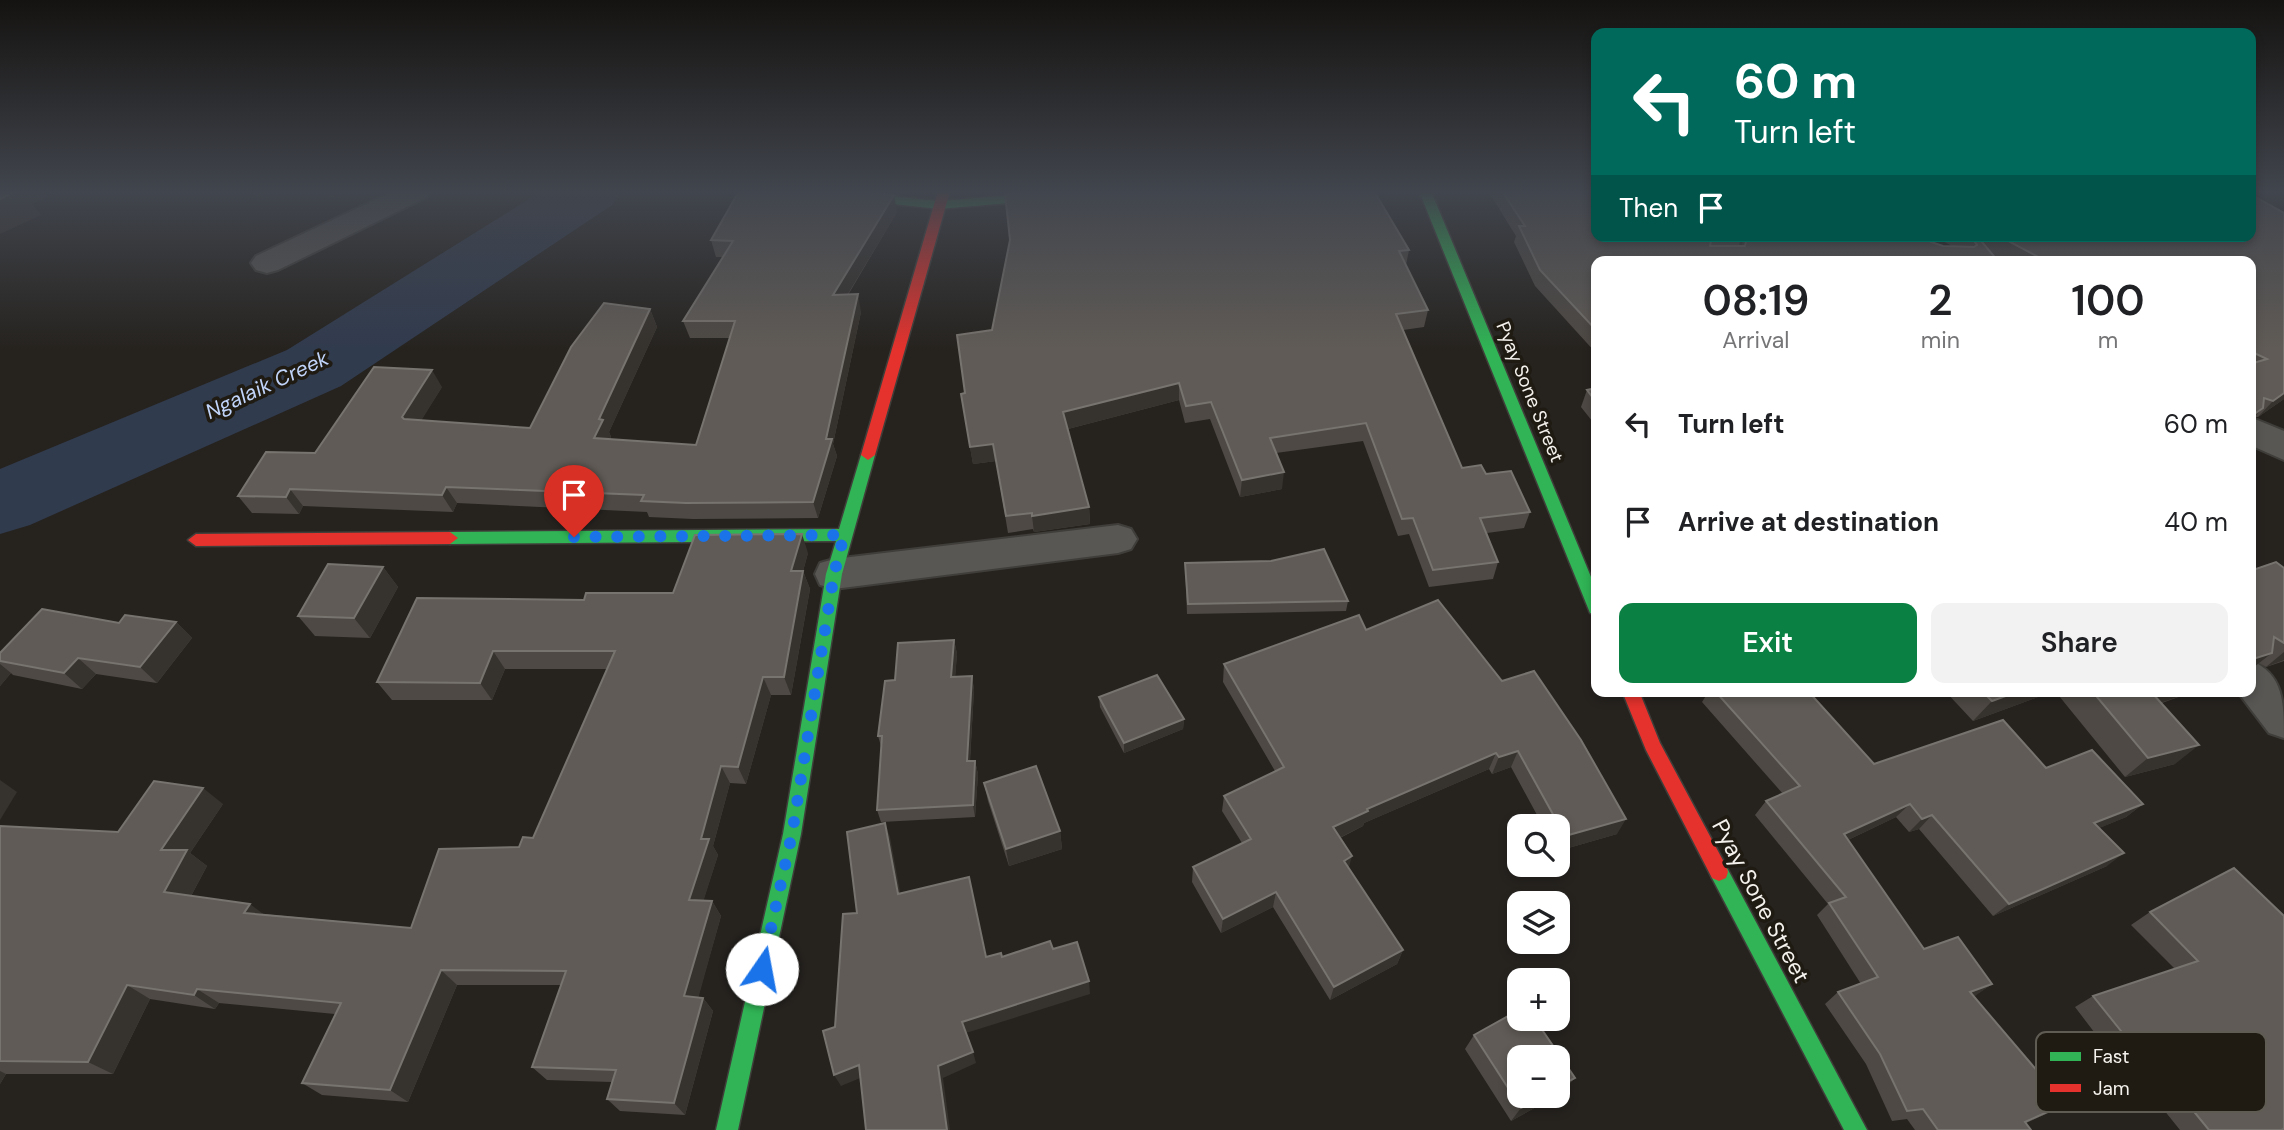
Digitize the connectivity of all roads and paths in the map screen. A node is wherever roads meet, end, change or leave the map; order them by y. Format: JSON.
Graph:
{"nodes":[{"id":1,"x":307,"y":244,"type":"edge"},
{"id":2,"x":929,"y":244,"type":"edge"},
{"id":3,"x":1447,"y":244,"type":"edge"},
{"id":4,"x":267,"y":263,"type":"dead end"},
{"id":5,"x":2256,"y":432,"type":"edge"},
{"id":6,"x":2284,"y":447,"type":"edge"},
{"id":7,"x":844,"y":535,"type":"junction"},
{"id":8,"x":1118,"y":539,"type":"dead end"},
{"id":9,"x":196,"y":540,"type":"dead end"},
{"id":10,"x":834,"y":574,"type":"junction"},
{"id":11,"x":1591,"y":596,"type":"edge"},
{"id":12,"x":2256,"y":685,"type":"edge"},
{"id":13,"x":1632,"y":697,"type":"edge"},
{"id":14,"x":2284,"y":720,"type":"edge"},
{"id":15,"x":727,"y":1130,"type":"edge"},
{"id":16,"x":1856,"y":1130,"type":"edge"}],
"edges":[{"from":1,"to":4,"type":"street"},
{"from":2,"to":7,"type":"street"},
{"from":3,"to":11,"type":"street","name":"Pyay Sone Street"},
{"from":5,"to":6,"type":"street"},
{"from":7,"to":9,"type":"street"},
{"from":7,"to":10,"type":"street"},
{"from":8,"to":10,"type":"street"},
{"from":10,"to":15,"type":"street"},
{"from":12,"to":14,"type":"street"},
{"from":13,"to":16,"type":"street","name":"Pyay Sone Street"}]}
